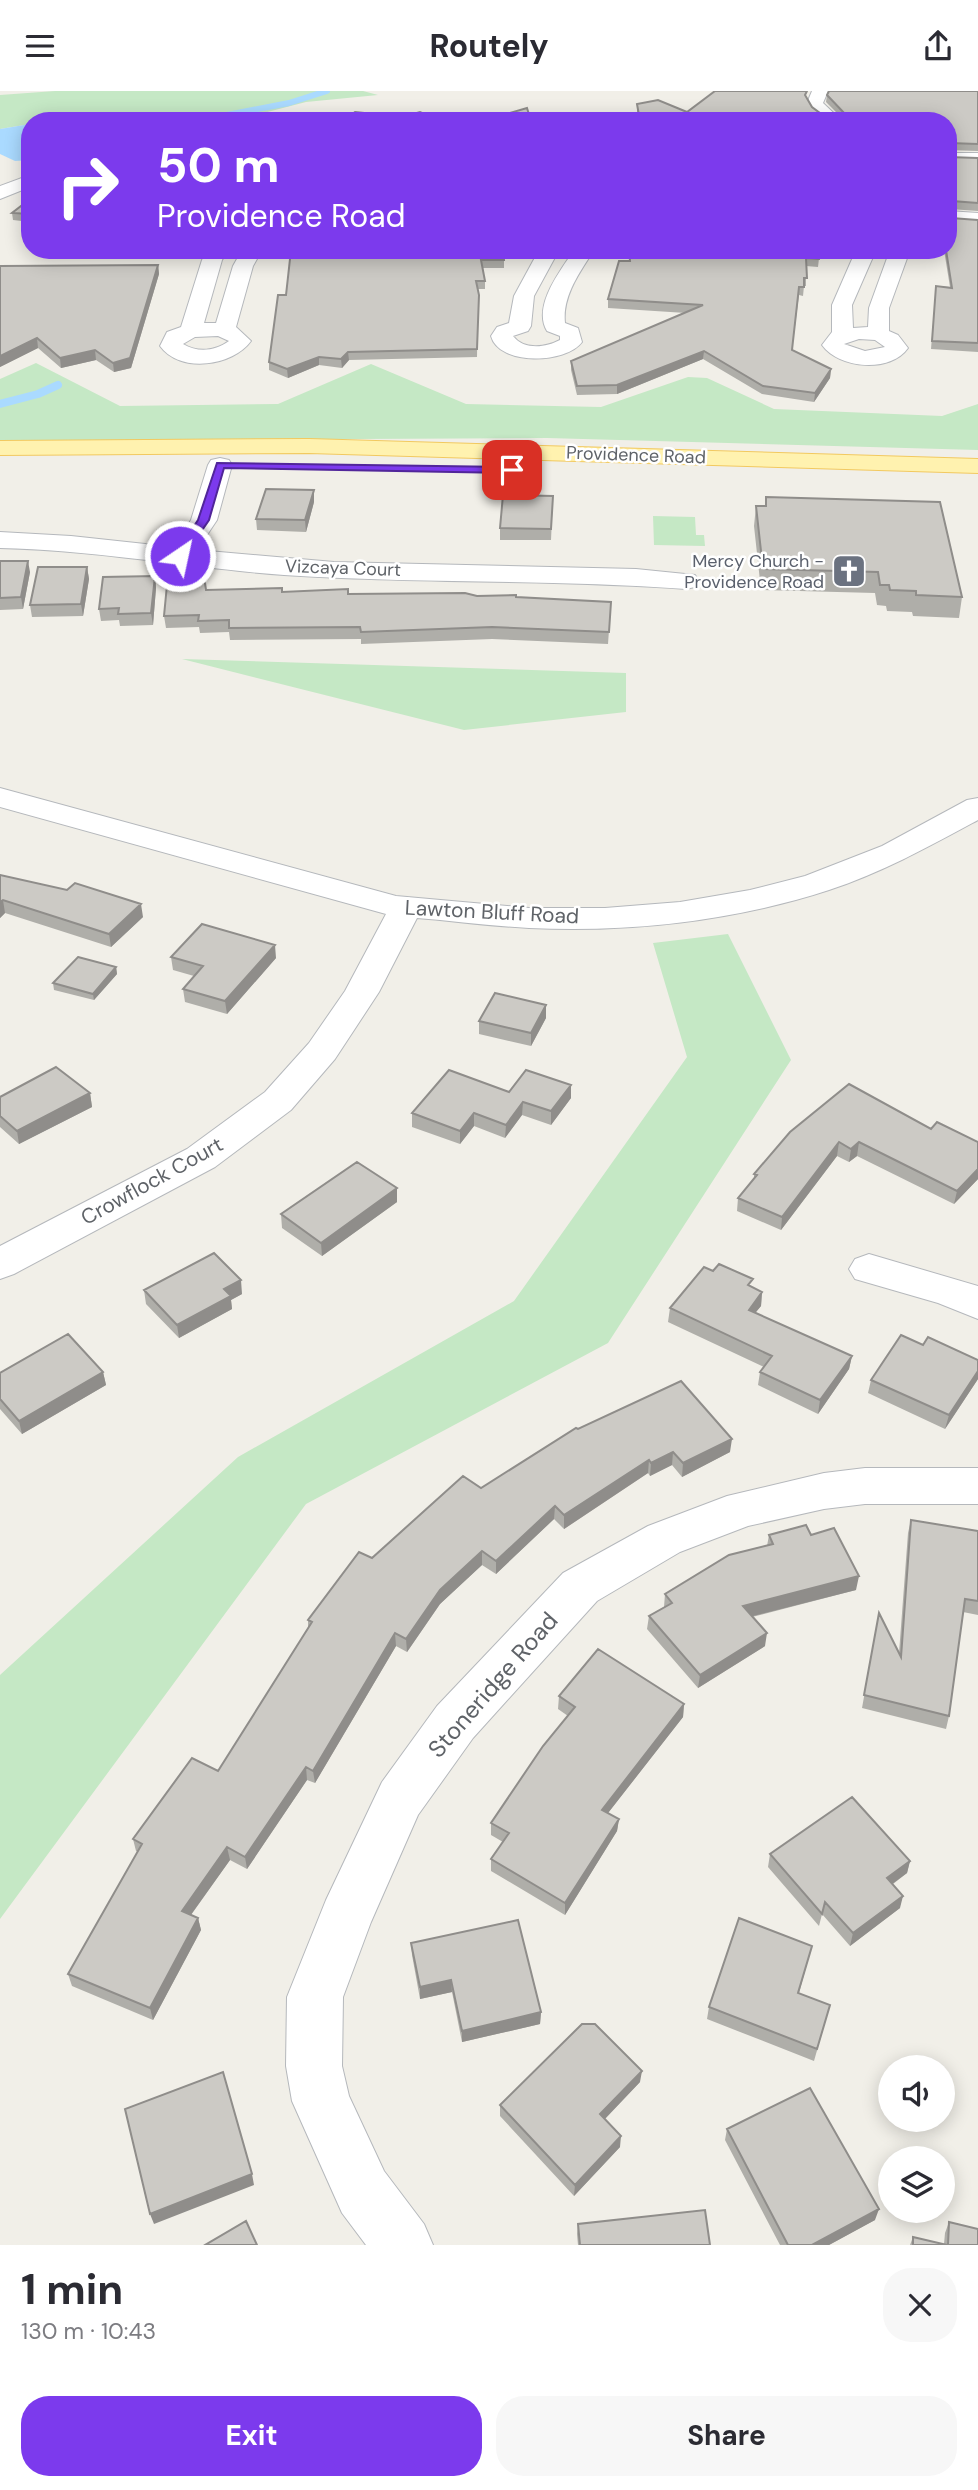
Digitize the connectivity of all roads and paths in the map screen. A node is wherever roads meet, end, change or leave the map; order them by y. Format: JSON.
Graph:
{"nodes":[{"id":1,"x":820,"y":91,"type":"edge"},
{"id":2,"x":820,"y":112,"type":"edge"},
{"id":3,"x":957,"y":150,"type":"edge"},
{"id":4,"x":978,"y":150,"type":"edge"},
{"id":5,"x":957,"y":158,"type":"edge"},
{"id":6,"x":978,"y":158,"type":"edge"},
{"id":7,"x":21,"y":184,"type":"edge"},
{"id":8,"x":0,"y":193,"type":"edge"},
{"id":9,"x":957,"y":218,"type":"edge"},
{"id":10,"x":978,"y":219,"type":"edge"},
{"id":11,"x":214,"y":259,"type":"edge"},
{"id":12,"x":247,"y":259,"type":"edge"},
{"id":13,"x":544,"y":259,"type":"edge"},
{"id":14,"x":579,"y":259,"type":"edge"},
{"id":15,"x":897,"y":259,"type":"edge"},
{"id":16,"x":862,"y":260,"type":"edge"},
{"id":17,"x":892,"y":272,"type":"junction"},
{"id":18,"x":0,"y":448,"type":"edge"},
{"id":19,"x":220,"y":465,"type":"junction"},
{"id":20,"x":978,"y":465,"type":"edge"},
{"id":21,"x":0,"y":469,"type":"edge"},
{"id":22,"x":978,"y":484,"type":"edge"},
{"id":23,"x":0,"y":540,"type":"edge"},
{"id":24,"x":180,"y":556,"type":"junction"},
{"id":25,"x":686,"y":580,"type":"dead end"},
{"id":26,"x":0,"y":797,"type":"edge"},
{"id":27,"x":978,"y":807,"type":"edge"},
{"id":28,"x":406,"y":907,"type":"junction"},
{"id":29,"x":0,"y":1264,"type":"edge"},
{"id":30,"x":869,"y":1269,"type":"dead end"},
{"id":31,"x":978,"y":1304,"type":"edge"},
{"id":32,"x":978,"y":1486,"type":"edge"},
{"id":33,"x":402,"y":2245,"type":"edge"}],
"edges":[{"from":1,"to":2,"type":"street"},
{"from":3,"to":4,"type":"street"},
{"from":5,"to":6,"type":"street"},
{"from":7,"to":8,"type":"street"},
{"from":9,"to":10,"type":"street"},
{"from":11,"to":12,"type":"street"},
{"from":13,"to":14,"type":"street"},
{"from":15,"to":17,"type":"street"},
{"from":16,"to":17,"type":"street"},
{"from":16,"to":17,"type":"street"},
{"from":18,"to":20,"type":"main road","name":"Providence Road"},
{"from":19,"to":21,"type":"main road","name":"Providence Road"},
{"from":19,"to":22,"type":"main road","name":"Providence Road"},
{"from":19,"to":24,"type":"street"},
{"from":23,"to":24,"type":"street","name":"Vizcaya Court"},
{"from":24,"to":25,"type":"street","name":"Vizcaya Court"},
{"from":26,"to":28,"type":"street","name":"Lawton Bluff Road"},
{"from":27,"to":28,"type":"street","name":"Lawton Bluff Road"},
{"from":28,"to":29,"type":"street","name":"Crowflock Court"},
{"from":30,"to":31,"type":"street"},
{"from":32,"to":33,"type":"street","name":"Stoneridge Road"}]}
